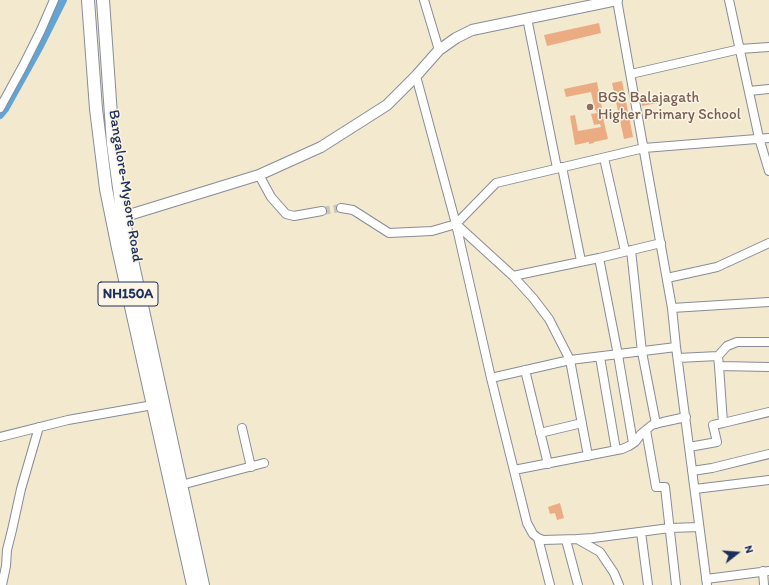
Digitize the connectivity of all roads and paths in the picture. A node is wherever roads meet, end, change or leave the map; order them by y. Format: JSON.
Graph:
{"nodes":[{"id":1,"x":54,"y":0,"type":"edge"},
{"id":2,"x":88,"y":0,"type":"edge"},
{"id":3,"x":103,"y":0,"type":"edge"},
{"id":4,"x":424,"y":0,"type":"edge"},
{"id":5,"x":617,"y":0,"type":"edge"},
{"id":6,"x":729,"y":0,"type":"edge"},
{"id":7,"x":526,"y":18,"type":"junction"},
{"id":8,"x":769,"y":47,"type":"edge"},
{"id":9,"x":740,"y":49,"type":"junction"},
{"id":10,"x":439,"y":50,"type":"junction"},
{"id":11,"x":631,"y":74,"type":"junction"},
{"id":12,"x":416,"y":76,"type":"junction"},
{"id":13,"x":769,"y":89,"type":"edge"},
{"id":14,"x":749,"y":91,"type":"junction"},
{"id":15,"x":0,"y":108,"type":"edge"},
{"id":16,"x":759,"y":138,"type":"junction"},
{"id":17,"x":769,"y":138,"type":"edge"},
{"id":18,"x":644,"y":148,"type":"junction"},
{"id":19,"x":604,"y":158,"type":"junction"},
{"id":20,"x":560,"y":168,"type":"junction"},
{"id":21,"x":769,"y":171,"type":"edge"},
{"id":22,"x":259,"y":175,"type":"junction"},
{"id":23,"x":342,"y":208,"type":"tunnel mouth"},
{"id":24,"x":322,"y":211,"type":"tunnel mouth"},
{"id":25,"x":117,"y":218,"type":"junction"},
{"id":26,"x":456,"y":224,"type":"junction"},
{"id":27,"x":661,"y":242,"type":"junction"},
{"id":28,"x":769,"y":243,"type":"edge"},
{"id":29,"x":628,"y":250,"type":"junction"},
{"id":30,"x":599,"y":258,"type":"junction"},
{"id":31,"x":581,"y":261,"type":"junction"},
{"id":32,"x":513,"y":276,"type":"junction"},
{"id":33,"x":667,"y":278,"type":"junction"},
{"id":34,"x":769,"y":302,"type":"edge"},
{"id":35,"x":672,"y":308,"type":"junction"},
{"id":36,"x":769,"y":342,"type":"edge"},
{"id":37,"x":676,"y":347,"type":"junction"},
{"id":38,"x":642,"y":352,"type":"junction"},
{"id":39,"x":618,"y":355,"type":"junction"},
{"id":40,"x":718,"y":356,"type":"junction"},
{"id":41,"x":600,"y":357,"type":"junction"},
{"id":42,"x":678,"y":358,"type":"junction"},
{"id":43,"x":570,"y":360,"type":"junction"},
{"id":44,"x":719,"y":366,"type":"junction"},
{"id":45,"x":769,"y":367,"type":"edge"},
{"id":46,"x":525,"y":370,"type":"junction"},
{"id":47,"x":491,"y":378,"type":"junction"},
{"id":48,"x":153,"y":405,"type":"junction"},
{"id":49,"x":769,"y":412,"type":"edge"},
{"id":50,"x":686,"y":417,"type":"junction"},
{"id":51,"x":582,"y":423,"type":"junction"},
{"id":52,"x":723,"y":423,"type":"junction"},
{"id":53,"x":656,"y":424,"type":"junction"},
{"id":54,"x":39,"y":427,"type":"junction"},
{"id":55,"x":242,"y":428,"type":"dead end"},
{"id":56,"x":646,"y":430,"type":"junction"},
{"id":57,"x":540,"y":433,"type":"junction"},
{"id":58,"x":0,"y":437,"type":"edge"},
{"id":59,"x":633,"y":443,"type":"junction"},
{"id":60,"x":690,"y":447,"type":"junction"},
{"id":61,"x":616,"y":450,"type":"junction"},
{"id":62,"x":769,"y":454,"type":"edge"},
{"id":63,"x":588,"y":456,"type":"junction"},
{"id":64,"x":264,"y":463,"type":"dead end"},
{"id":65,"x":548,"y":464,"type":"junction"},
{"id":66,"x":251,"y":467,"type":"junction"},
{"id":67,"x":514,"y":470,"type":"junction"},
{"id":68,"x":692,"y":471,"type":"junction"},
{"id":69,"x":769,"y":480,"type":"edge"},
{"id":70,"x":181,"y":485,"type":"junction"},
{"id":71,"x":695,"y":489,"type":"junction"},
{"id":72,"x":700,"y":527,"type":"junction"},
{"id":73,"x":670,"y":528,"type":"junction"},
{"id":74,"x":641,"y":532,"type":"junction"},
{"id":75,"x":538,"y":538,"type":"junction"},
{"id":76,"x":566,"y":540,"type":"junction"},
{"id":77,"x":577,"y":540,"type":"junction"},
{"id":78,"x":766,"y":571,"type":"edge"},
{"id":79,"x":706,"y":582,"type":"edge"},
{"id":80,"x":2,"y":585,"type":"edge"},
{"id":81,"x":193,"y":585,"type":"edge"},
{"id":82,"x":203,"y":585,"type":"edge"},
{"id":83,"x":550,"y":585,"type":"edge"},
{"id":84,"x":578,"y":585,"type":"edge"},
{"id":85,"x":619,"y":585,"type":"edge"},
{"id":86,"x":648,"y":585,"type":"edge"},
{"id":87,"x":676,"y":585,"type":"edge"},
{"id":88,"x":764,"y":585,"type":"edge"}],
"edges":[{"from":1,"to":15,"type":"street"},
{"from":2,"to":25,"type":"highway","name":"Bangalore-Mysore Road","number":"NH150A"},
{"from":3,"to":25,"type":"highway","name":"Bangalore-Mysore Road","number":"NH150A"},
{"from":4,"to":10,"type":"street"},
{"from":5,"to":7,"type":"main road"},
{"from":5,"to":11,"type":"street"},
{"from":6,"to":9,"type":"street"},
{"from":7,"to":10,"type":"main road"},
{"from":7,"to":20,"type":"street"},
{"from":8,"to":9,"type":"street"},
{"from":9,"to":11,"type":"street"},
{"from":9,"to":14,"type":"street"},
{"from":10,"to":12,"type":"main road"},
{"from":11,"to":18,"type":"street"},
{"from":12,"to":22,"type":"main road"},
{"from":12,"to":26,"type":"street"},
{"from":13,"to":14,"type":"street"},
{"from":14,"to":16,"type":"street"},
{"from":16,"to":17,"type":"street"},
{"from":16,"to":18,"type":"street"},
{"from":16,"to":21,"type":"street"},
{"from":18,"to":19,"type":"street"},
{"from":18,"to":27,"type":"street"},
{"from":19,"to":20,"type":"street"},
{"from":19,"to":29,"type":"street"},
{"from":20,"to":26,"type":"street"},
{"from":20,"to":31,"type":"street"},
{"from":22,"to":24,"type":"street"},
{"from":22,"to":25,"type":"main road"},
{"from":23,"to":26,"type":"street"},
{"from":25,"to":48,"type":"highway","name":"Bangalore-Mysore Road","number":"NH150A"},
{"from":25,"to":70,"type":"highway","name":"Bangalore-Mysore Road","number":"NH150A"},
{"from":26,"to":32,"type":"street"},
{"from":26,"to":47,"type":"street"},
{"from":27,"to":29,"type":"street"},
{"from":27,"to":33,"type":"street"},
{"from":28,"to":33,"type":"street"},
{"from":29,"to":30,"type":"street"},
{"from":29,"to":38,"type":"street"},
{"from":30,"to":31,"type":"street"},
{"from":30,"to":39,"type":"street"},
{"from":31,"to":32,"type":"street"},
{"from":32,"to":43,"type":"street"},
{"from":33,"to":35,"type":"street"},
{"from":34,"to":35,"type":"street"},
{"from":35,"to":37,"type":"street"},
{"from":36,"to":40,"type":"street"},
{"from":37,"to":38,"type":"street"},
{"from":37,"to":42,"type":"street"},
{"from":38,"to":39,"type":"street"},
{"from":38,"to":53,"type":"street"},
{"from":39,"to":41,"type":"street"},
{"from":39,"to":59,"type":"street"},
{"from":40,"to":42,"type":"street"},
{"from":40,"to":44,"type":"street"},
{"from":41,"to":43,"type":"street"},
{"from":41,"to":61,"type":"street"},
{"from":42,"to":50,"type":"street"},
{"from":43,"to":46,"type":"street"},
{"from":43,"to":51,"type":"street"},
{"from":44,"to":45,"type":"street"},
{"from":44,"to":52,"type":"street"},
{"from":46,"to":47,"type":"street"},
{"from":46,"to":57,"type":"street"},
{"from":47,"to":67,"type":"street"},
{"from":48,"to":54,"type":"street"},
{"from":48,"to":81,"type":"highway","name":"Bangalore-Mysore Road","number":"NH150A"},
{"from":49,"to":52,"type":"street"},
{"from":50,"to":53,"type":"street"},
{"from":50,"to":60,"type":"street"},
{"from":51,"to":57,"type":"street"},
{"from":51,"to":63,"type":"street"},
{"from":52,"to":60,"type":"street"},
{"from":53,"to":56,"type":"street"},
{"from":54,"to":58,"type":"street"},
{"from":54,"to":80,"type":"street"},
{"from":55,"to":66,"type":"street"},
{"from":56,"to":59,"type":"street"},
{"from":56,"to":73,"type":"street"},
{"from":57,"to":65,"type":"street"},
{"from":59,"to":61,"type":"street"},
{"from":60,"to":68,"type":"street"},
{"from":61,"to":63,"type":"street"},
{"from":62,"to":68,"type":"street"},
{"from":63,"to":65,"type":"street"},
{"from":64,"to":66,"type":"street"},
{"from":65,"to":67,"type":"street"},
{"from":66,"to":70,"type":"street"},
{"from":67,"to":75,"type":"street"},
{"from":68,"to":71,"type":"street"},
{"from":69,"to":71,"type":"street"},
{"from":70,"to":82,"type":"highway","name":"Bangalore-Mysore Road","number":"NH150A"},
{"from":71,"to":72,"type":"street"},
{"from":72,"to":73,"type":"street"},
{"from":72,"to":79,"type":"street"},
{"from":73,"to":74,"type":"street"},
{"from":73,"to":87,"type":"street"},
{"from":74,"to":77,"type":"street"},
{"from":74,"to":86,"type":"street"},
{"from":75,"to":76,"type":"street"},
{"from":75,"to":83,"type":"street"},
{"from":76,"to":77,"type":"street"},
{"from":76,"to":84,"type":"street"},
{"from":77,"to":85,"type":"street"},
{"from":78,"to":79,"type":"street"},
{"from":78,"to":88,"type":"street"}]}
